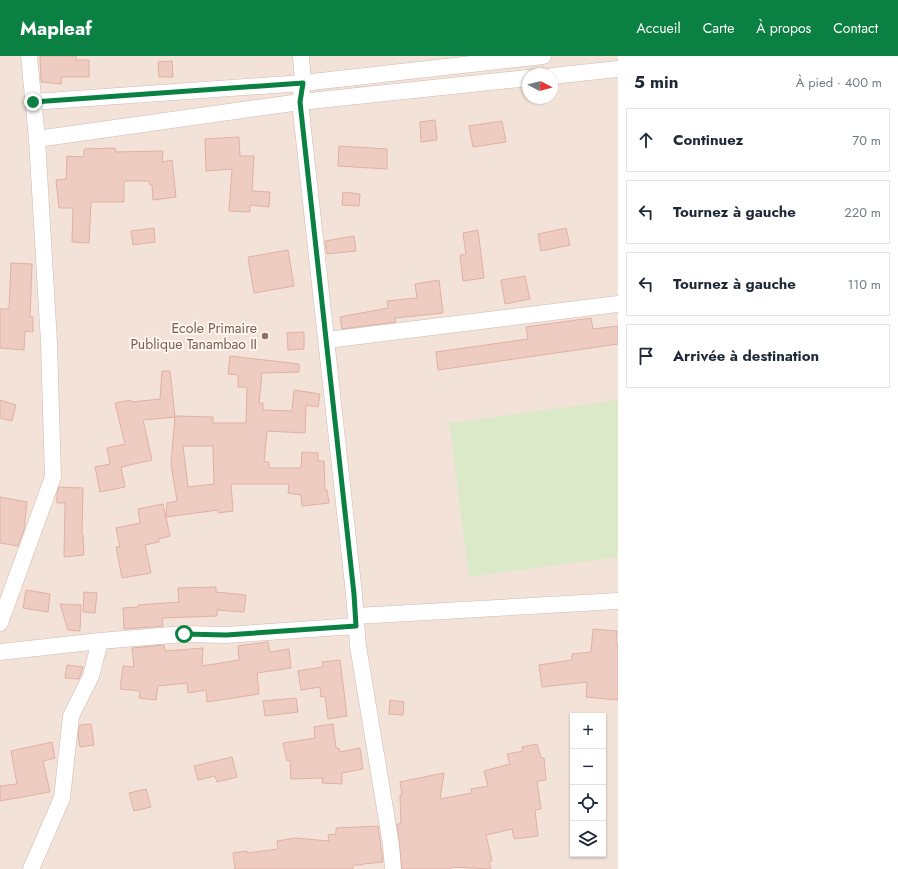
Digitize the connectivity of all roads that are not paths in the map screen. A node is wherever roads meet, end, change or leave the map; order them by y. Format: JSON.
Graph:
{"nodes":[{"id":1,"x":29,"y":56,"type":"edge"},
{"id":2,"x":300,"y":56,"type":"edge"},
{"id":3,"x":543,"y":56,"type":"edge"},
{"id":4,"x":618,"y":69,"type":"edge"},
{"id":5,"x":558,"y":75,"type":"edge"},
{"id":6,"x":522,"y":79,"type":"edge"},
{"id":7,"x":303,"y":83,"type":"junction"},
{"id":8,"x":33,"y":102,"type":"junction"},
{"id":9,"x":300,"y":102,"type":"junction"},
{"id":10,"x":37,"y":139,"type":"junction"},
{"id":11,"x":618,"y":304,"type":"edge"},
{"id":12,"x":326,"y":340,"type":"junction"},
{"id":13,"x":618,"y":601,"type":"edge"},
{"id":14,"x":356,"y":621,"type":"junction"},
{"id":15,"x":0,"y":623,"type":"edge"},
{"id":16,"x":100,"y":641,"type":"junction"},
{"id":17,"x":0,"y":652,"type":"edge"},
{"id":18,"x":31,"y":869,"type":"edge"},
{"id":19,"x":393,"y":869,"type":"edge"}],
"edges":[{"from":1,"to":8,"type":"street"},
{"from":2,"to":7,"type":"street"},
{"from":3,"to":7,"type":"street"},
{"from":4,"to":5,"type":"street"},
{"from":6,"to":9,"type":"street"},
{"from":7,"to":8,"type":"street"},
{"from":7,"to":9,"type":"street"},
{"from":8,"to":10,"type":"street"},
{"from":9,"to":10,"type":"street"},
{"from":9,"to":12,"type":"street"},
{"from":10,"to":15,"type":"street"},
{"from":11,"to":12,"type":"street"},
{"from":12,"to":14,"type":"street"},
{"from":13,"to":14,"type":"street"},
{"from":14,"to":16,"type":"street"},
{"from":14,"to":19,"type":"street"},
{"from":16,"to":17,"type":"street"},
{"from":16,"to":18,"type":"street"}]}
